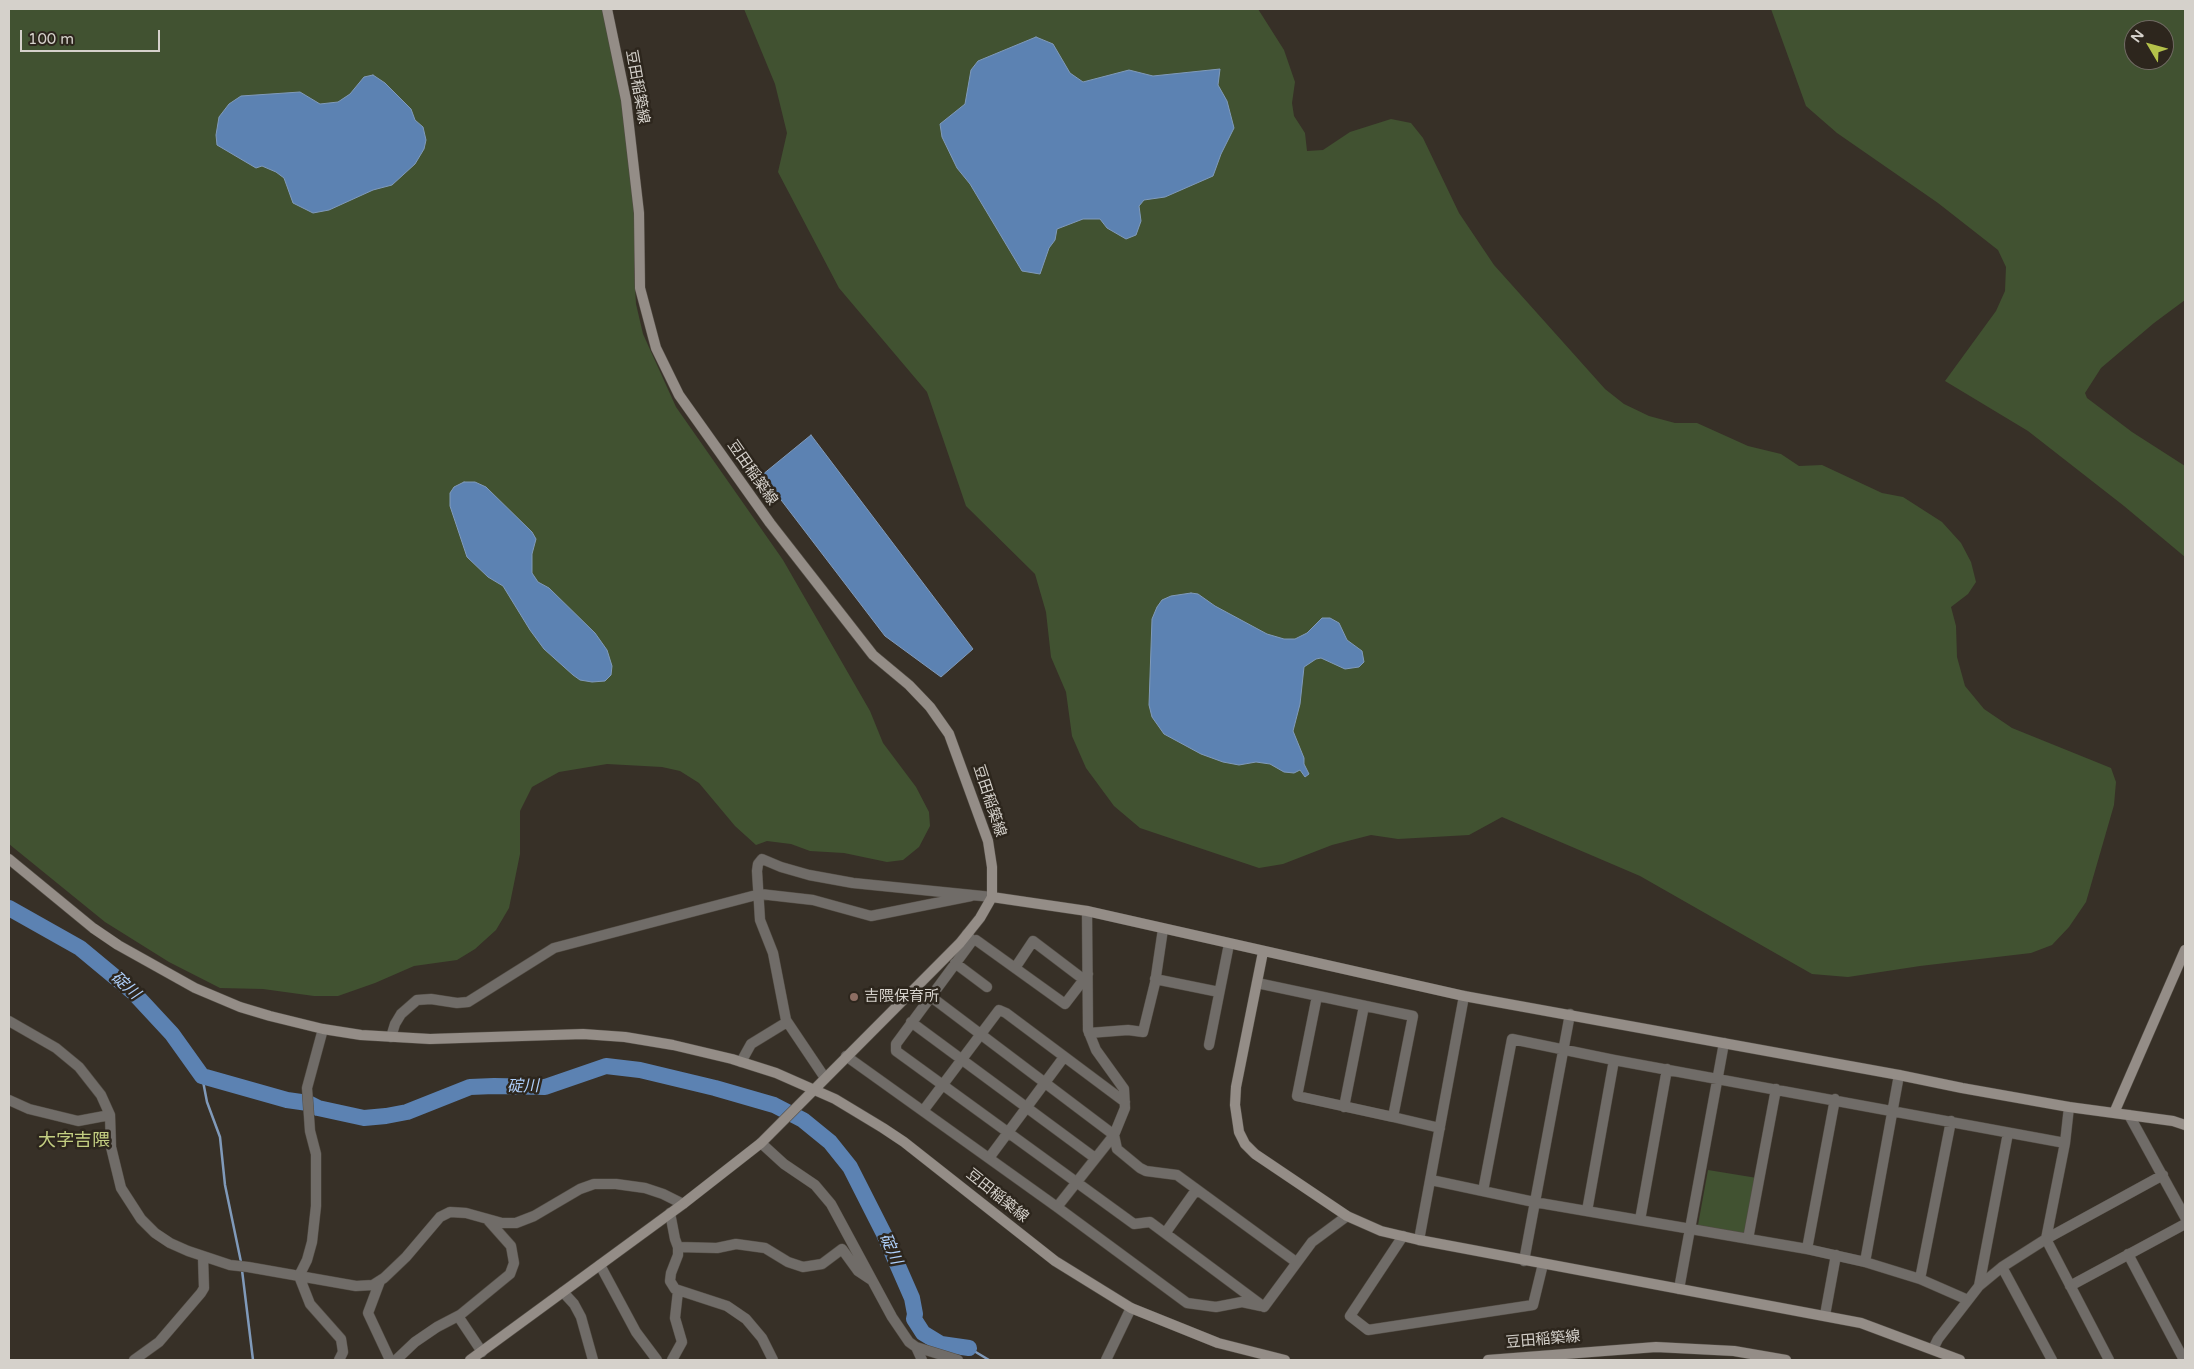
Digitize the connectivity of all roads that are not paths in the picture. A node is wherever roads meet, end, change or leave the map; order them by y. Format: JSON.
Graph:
{"nodes":[{"id":1,"x":607,"y":9,"type":"edge"},
{"id":2,"x":9,"y":859,"type":"edge"},
{"id":3,"x":760,"y":894,"type":"junction"},
{"id":4,"x":971,"y":896,"type":"junction"},
{"id":5,"x":992,"y":897,"type":"junction"},
{"id":6,"x":1087,"y":912,"type":"junction"},
{"id":7,"x":1163,"y":929,"type":"junction"},
{"id":8,"x":970,"y":937,"type":"junction"},
{"id":9,"x":1229,"y":944,"type":"junction"},
{"id":10,"x":2185,"y":950,"type":"edge"},
{"id":11,"x":1263,"y":952,"type":"junction"},
{"id":12,"x":955,"y":963,"type":"junction"},
{"id":13,"x":1015,"y":968,"type":"junction"},
{"id":14,"x":1085,"y":976,"type":"junction"},
{"id":15,"x":1156,"y":979,"type":"junction"},
{"id":16,"x":1257,"y":984,"type":"junction"},
{"id":17,"x":987,"y":987,"type":"dead end"},
{"id":18,"x":1219,"y":992,"type":"junction"},
{"id":19,"x":930,"y":996,"type":"junction"},
{"id":20,"x":1317,"y":996,"type":"junction"},
{"id":21,"x":1464,"y":996,"type":"junction"},
{"id":22,"x":1364,"y":1006,"type":"junction"},
{"id":23,"x":1570,"y":1014,"type":"junction"},
{"id":24,"x":9,"y":1021,"type":"edge"},
{"id":25,"x":787,"y":1022,"type":"junction"},
{"id":26,"x":911,"y":1022,"type":"junction"},
{"id":27,"x":323,"y":1029,"type":"junction"},
{"id":28,"x":1089,"y":1033,"type":"junction"},
{"id":29,"x":981,"y":1034,"type":"junction"},
{"id":30,"x":391,"y":1037,"type":"junction"},
{"id":31,"x":1724,"y":1043,"type":"junction"},
{"id":32,"x":1210,"y":1045,"type":"dead end"},
{"id":33,"x":1563,"y":1049,"type":"junction"},
{"id":34,"x":846,"y":1056,"type":"junction"},
{"id":35,"x":1064,"y":1057,"type":"junction"},
{"id":36,"x":962,"y":1060,"type":"junction"},
{"id":37,"x":1614,"y":1060,"type":"junction"},
{"id":38,"x":741,"y":1062,"type":"junction"},
{"id":39,"x":1667,"y":1069,"type":"junction"},
{"id":40,"x":1899,"y":1075,"type":"junction"},
{"id":41,"x":825,"y":1078,"type":"junction"},
{"id":42,"x":1719,"y":1078,"type":"junction"},
{"id":43,"x":1046,"y":1082,"type":"junction"},
{"id":44,"x":943,"y":1084,"type":"junction"},
{"id":45,"x":1776,"y":1089,"type":"junction"},
{"id":46,"x":813,"y":1090,"type":"junction"},
{"id":47,"x":9,"y":1100,"type":"edge"},
{"id":48,"x":1835,"y":1100,"type":"junction"},
{"id":49,"x":1125,"y":1102,"type":"junction"},
{"id":50,"x":1344,"y":1107,"type":"junction"},
{"id":51,"x":2069,"y":1107,"type":"junction"},
{"id":52,"x":1027,"y":1108,"type":"junction"},
{"id":53,"x":1892,"y":1110,"type":"junction"},
{"id":54,"x":923,"y":1111,"type":"junction"},
{"id":55,"x":2114,"y":1113,"type":"junction"},
{"id":56,"x":110,"y":1115,"type":"junction"},
{"id":57,"x":2129,"y":1115,"type":"junction"},
{"id":58,"x":1393,"y":1118,"type":"junction"},
{"id":59,"x":1951,"y":1122,"type":"junction"},
{"id":60,"x":2185,"y":1125,"type":"edge"},
{"id":61,"x":1440,"y":1128,"type":"junction"},
{"id":62,"x":1008,"y":1132,"type":"junction"},
{"id":63,"x":2008,"y":1132,"type":"junction"},
{"id":64,"x":1114,"y":1135,"type":"junction"},
{"id":65,"x":761,"y":1142,"type":"junction"},
{"id":66,"x":2065,"y":1143,"type":"junction"},
{"id":67,"x":989,"y":1158,"type":"junction"},
{"id":68,"x":1095,"y":1158,"type":"junction"},
{"id":69,"x":2163,"y":1175,"type":"junction"},
{"id":70,"x":1431,"y":1180,"type":"junction"},
{"id":71,"x":1076,"y":1182,"type":"junction"},
{"id":72,"x":1196,"y":1190,"type":"junction"},
{"id":73,"x":1483,"y":1191,"type":"junction"},
{"id":74,"x":1534,"y":1202,"type":"junction"},
{"id":75,"x":683,"y":1204,"type":"junction"},
{"id":76,"x":1057,"y":1207,"type":"junction"},
{"id":77,"x":1587,"y":1211,"type":"junction"},
{"id":78,"x":670,"y":1212,"type":"junction"},
{"id":79,"x":1347,"y":1216,"type":"junction"},
{"id":80,"x":2185,"y":1217,"type":"edge"},
{"id":81,"x":486,"y":1218,"type":"junction"},
{"id":82,"x":1640,"y":1220,"type":"junction"},
{"id":83,"x":2185,"y":1224,"type":"edge"},
{"id":84,"x":1690,"y":1229,"type":"junction"},
{"id":85,"x":1166,"y":1232,"type":"junction"},
{"id":86,"x":1403,"y":1236,"type":"junction"},
{"id":87,"x":1748,"y":1239,"type":"junction"},
{"id":88,"x":2046,"y":1239,"type":"junction"},
{"id":89,"x":1419,"y":1240,"type":"junction"},
{"id":90,"x":678,"y":1247,"type":"junction"},
{"id":91,"x":1807,"y":1249,"type":"junction"},
{"id":92,"x":2128,"y":1254,"type":"junction"},
{"id":93,"x":1836,"y":1256,"type":"junction"},
{"id":94,"x":203,"y":1257,"type":"junction"},
{"id":95,"x":1524,"y":1261,"type":"junction"},
{"id":96,"x":1296,"y":1262,"type":"junction"},
{"id":97,"x":1864,"y":1262,"type":"junction"},
{"id":98,"x":1544,"y":1264,"type":"junction"},
{"id":99,"x":600,"y":1265,"type":"junction"},
{"id":100,"x":2002,"y":1267,"type":"junction"},
{"id":101,"x":298,"y":1276,"type":"junction"},
{"id":102,"x":1920,"y":1279,"type":"junction"},
{"id":103,"x":380,"y":1281,"type":"junction"},
{"id":104,"x":873,"y":1281,"type":"junction"},
{"id":105,"x":1979,"y":1286,"type":"junction"},
{"id":106,"x":2070,"y":1286,"type":"junction"},
{"id":107,"x":1679,"y":1289,"type":"junction"},
{"id":108,"x":678,"y":1291,"type":"junction"},
{"id":109,"x":563,"y":1292,"type":"junction"},
{"id":110,"x":1968,"y":1300,"type":"junction"},
{"id":111,"x":1264,"y":1307,"type":"junction"},
{"id":112,"x":1131,"y":1308,"type":"junction"},
{"id":113,"x":1825,"y":1315,"type":"junction"},
{"id":114,"x":458,"y":1316,"type":"junction"},
{"id":115,"x":916,"y":1347,"type":"junction"},
{"id":116,"x":1933,"y":1349,"type":"junction"},
{"id":117,"x":1592,"y":1356,"type":"edge"},
{"id":118,"x":478,"y":1357,"type":"edge"},
{"id":119,"x":134,"y":1360,"type":"edge"},
{"id":120,"x":339,"y":1360,"type":"edge"},
{"id":121,"x":390,"y":1360,"type":"edge"},
{"id":122,"x":396,"y":1360,"type":"edge"},
{"id":123,"x":593,"y":1360,"type":"edge"},
{"id":124,"x":657,"y":1360,"type":"edge"},
{"id":125,"x":672,"y":1360,"type":"edge"},
{"id":126,"x":773,"y":1360,"type":"edge"},
{"id":127,"x":922,"y":1360,"type":"edge"},
{"id":128,"x":958,"y":1360,"type":"edge"},
{"id":129,"x":1106,"y":1360,"type":"edge"},
{"id":130,"x":1285,"y":1360,"type":"edge"},
{"id":131,"x":1488,"y":1360,"type":"edge"},
{"id":132,"x":1786,"y":1360,"type":"edge"},
{"id":133,"x":1960,"y":1360,"type":"edge"},
{"id":134,"x":2052,"y":1360,"type":"edge"},
{"id":135,"x":2109,"y":1360,"type":"edge"},
{"id":136,"x":2184,"y":1360,"type":"edge"}],
"edges":[{"from":1,"to":5,"type":"street","name":"豆田稲築線"},
{"from":2,"to":27,"type":"street","name":"豆田稲築線"},
{"from":3,"to":4,"type":"street"},
{"from":3,"to":4,"type":"street"},
{"from":3,"to":25,"type":"street"},
{"from":3,"to":30,"type":"street"},
{"from":4,"to":5,"type":"street"},
{"from":5,"to":6,"type":"street"},
{"from":5,"to":8,"type":"street"},
{"from":6,"to":7,"type":"street"},
{"from":6,"to":14,"type":"street"},
{"from":7,"to":9,"type":"street"},
{"from":7,"to":15,"type":"street"},
{"from":8,"to":12,"type":"street"},
{"from":8,"to":13,"type":"street"},
{"from":8,"to":34,"type":"street"},
{"from":9,"to":11,"type":"street"},
{"from":9,"to":18,"type":"street"},
{"from":10,"to":55,"type":"street"},
{"from":11,"to":16,"type":"street"},
{"from":11,"to":21,"type":"street"},
{"from":12,"to":17,"type":"street"},
{"from":12,"to":19,"type":"street"},
{"from":13,"to":14,"type":"street"},
{"from":13,"to":14,"type":"street"},
{"from":14,"to":28,"type":"street"},
{"from":15,"to":18,"type":"street"},
{"from":15,"to":28,"type":"street"},
{"from":16,"to":20,"type":"street"},
{"from":16,"to":79,"type":"street"},
{"from":18,"to":32,"type":"street"},
{"from":19,"to":26,"type":"street"},
{"from":19,"to":29,"type":"street"},
{"from":20,"to":22,"type":"street"},
{"from":20,"to":50,"type":"street"},
{"from":21,"to":23,"type":"street"},
{"from":21,"to":61,"type":"street"},
{"from":22,"to":50,"type":"street"},
{"from":22,"to":58,"type":"street"},
{"from":23,"to":31,"type":"street"},
{"from":23,"to":33,"type":"street"},
{"from":24,"to":56,"type":"street"},
{"from":25,"to":38,"type":"street"},
{"from":25,"to":41,"type":"street"},
{"from":26,"to":36,"type":"street"},
{"from":26,"to":44,"type":"street"},
{"from":27,"to":30,"type":"street","name":"豆田稲築線"},
{"from":27,"to":101,"type":"street"},
{"from":28,"to":49,"type":"street"},
{"from":29,"to":35,"type":"street"},
{"from":29,"to":36,"type":"street"},
{"from":29,"to":43,"type":"street"},
{"from":30,"to":38,"type":"street","name":"豆田稲築線"},
{"from":31,"to":40,"type":"street"},
{"from":31,"to":42,"type":"street"},
{"from":33,"to":37,"type":"street"},
{"from":33,"to":73,"type":"street"},
{"from":33,"to":74,"type":"street"},
{"from":34,"to":41,"type":"street"},
{"from":34,"to":54,"type":"street"},
{"from":35,"to":43,"type":"street"},
{"from":35,"to":49,"type":"street"},
{"from":36,"to":44,"type":"street"},
{"from":36,"to":52,"type":"street"},
{"from":37,"to":39,"type":"street"},
{"from":37,"to":77,"type":"street"},
{"from":38,"to":46,"type":"street","name":"豆田稲築線"},
{"from":39,"to":42,"type":"street"},
{"from":39,"to":82,"type":"street"},
{"from":40,"to":51,"type":"street"},
{"from":40,"to":53,"type":"street"},
{"from":41,"to":46,"type":"street"},
{"from":42,"to":45,"type":"street"},
{"from":42,"to":84,"type":"street"},
{"from":43,"to":52,"type":"street"},
{"from":43,"to":64,"type":"street"},
{"from":44,"to":54,"type":"street"},
{"from":44,"to":62,"type":"street"},
{"from":45,"to":48,"type":"street"},
{"from":45,"to":87,"type":"street"},
{"from":46,"to":65,"type":"street"},
{"from":46,"to":112,"type":"street","name":"豆田稲築線"},
{"from":47,"to":56,"type":"street"},
{"from":48,"to":53,"type":"street"},
{"from":48,"to":91,"type":"street"},
{"from":49,"to":64,"type":"street"},
{"from":50,"to":58,"type":"street"},
{"from":51,"to":55,"type":"street"},
{"from":51,"to":66,"type":"street"},
{"from":52,"to":62,"type":"street"},
{"from":52,"to":68,"type":"street"},
{"from":53,"to":59,"type":"street"},
{"from":53,"to":97,"type":"street"},
{"from":54,"to":67,"type":"street"},
{"from":55,"to":57,"type":"street"},
{"from":56,"to":94,"type":"street"},
{"from":57,"to":60,"type":"street"},
{"from":57,"to":69,"type":"street"},
{"from":58,"to":61,"type":"street"},
{"from":59,"to":63,"type":"street"},
{"from":59,"to":102,"type":"street"},
{"from":61,"to":70,"type":"street"},
{"from":62,"to":67,"type":"street"},
{"from":62,"to":71,"type":"street"},
{"from":63,"to":66,"type":"street"},
{"from":63,"to":105,"type":"street"},
{"from":64,"to":68,"type":"street"},
{"from":64,"to":72,"type":"street"},
{"from":65,"to":75,"type":"street"},
{"from":65,"to":104,"type":"street"},
{"from":66,"to":88,"type":"street"},
{"from":67,"to":76,"type":"street"},
{"from":68,"to":71,"type":"street"},
{"from":69,"to":80,"type":"street"},
{"from":69,"to":88,"type":"street"},
{"from":70,"to":73,"type":"street"},
{"from":70,"to":89,"type":"street"},
{"from":71,"to":76,"type":"street"},
{"from":71,"to":85,"type":"street"},
{"from":72,"to":85,"type":"street"},
{"from":72,"to":96,"type":"street"},
{"from":73,"to":74,"type":"street"},
{"from":74,"to":77,"type":"street"},
{"from":74,"to":95,"type":"street"},
{"from":75,"to":78,"type":"street"},
{"from":75,"to":81,"type":"street"},
{"from":76,"to":111,"type":"street"},
{"from":77,"to":82,"type":"street"},
{"from":78,"to":90,"type":"street"},
{"from":78,"to":99,"type":"street"},
{"from":79,"to":86,"type":"street"},
{"from":79,"to":96,"type":"street"},
{"from":81,"to":103,"type":"street"},
{"from":81,"to":114,"type":"street"},
{"from":82,"to":84,"type":"street"},
{"from":83,"to":92,"type":"street"},
{"from":84,"to":87,"type":"street"},
{"from":84,"to":107,"type":"street"},
{"from":85,"to":111,"type":"street"},
{"from":86,"to":89,"type":"street"},
{"from":86,"to":98,"type":"street"},
{"from":87,"to":91,"type":"street"},
{"from":88,"to":100,"type":"street"},
{"from":88,"to":106,"type":"street"},
{"from":89,"to":95,"type":"street"},
{"from":90,"to":104,"type":"street"},
{"from":90,"to":108,"type":"street"},
{"from":91,"to":93,"type":"street"},
{"from":92,"to":106,"type":"street"},
{"from":92,"to":136,"type":"street"},
{"from":93,"to":97,"type":"street"},
{"from":93,"to":113,"type":"street"},
{"from":94,"to":101,"type":"street"},
{"from":94,"to":119,"type":"street"},
{"from":95,"to":98,"type":"street"},
{"from":96,"to":111,"type":"street"},
{"from":97,"to":102,"type":"street"},
{"from":98,"to":107,"type":"street"},
{"from":99,"to":109,"type":"street"},
{"from":99,"to":124,"type":"street"},
{"from":100,"to":105,"type":"street"},
{"from":100,"to":134,"type":"street"},
{"from":101,"to":103,"type":"street"},
{"from":101,"to":120,"type":"street"},
{"from":102,"to":110,"type":"street"},
{"from":103,"to":121,"type":"street"},
{"from":104,"to":115,"type":"street"},
{"from":105,"to":110,"type":"street"},
{"from":106,"to":135,"type":"street"},
{"from":107,"to":113,"type":"street"},
{"from":108,"to":125,"type":"street"},
{"from":108,"to":126,"type":"street"},
{"from":109,"to":118,"type":"street"},
{"from":109,"to":123,"type":"street"},
{"from":110,"to":116,"type":"street"},
{"from":112,"to":129,"type":"street"},
{"from":112,"to":130,"type":"street","name":"豆田稲築線"},
{"from":113,"to":116,"type":"street"},
{"from":114,"to":118,"type":"street"},
{"from":114,"to":122,"type":"street"},
{"from":115,"to":127,"type":"street"},
{"from":115,"to":128,"type":"street"},
{"from":116,"to":133,"type":"street"},
{"from":117,"to":131,"type":"street","name":"豆田稲築線"},
{"from":117,"to":132,"type":"street","name":"豆田稲築線"}]}
